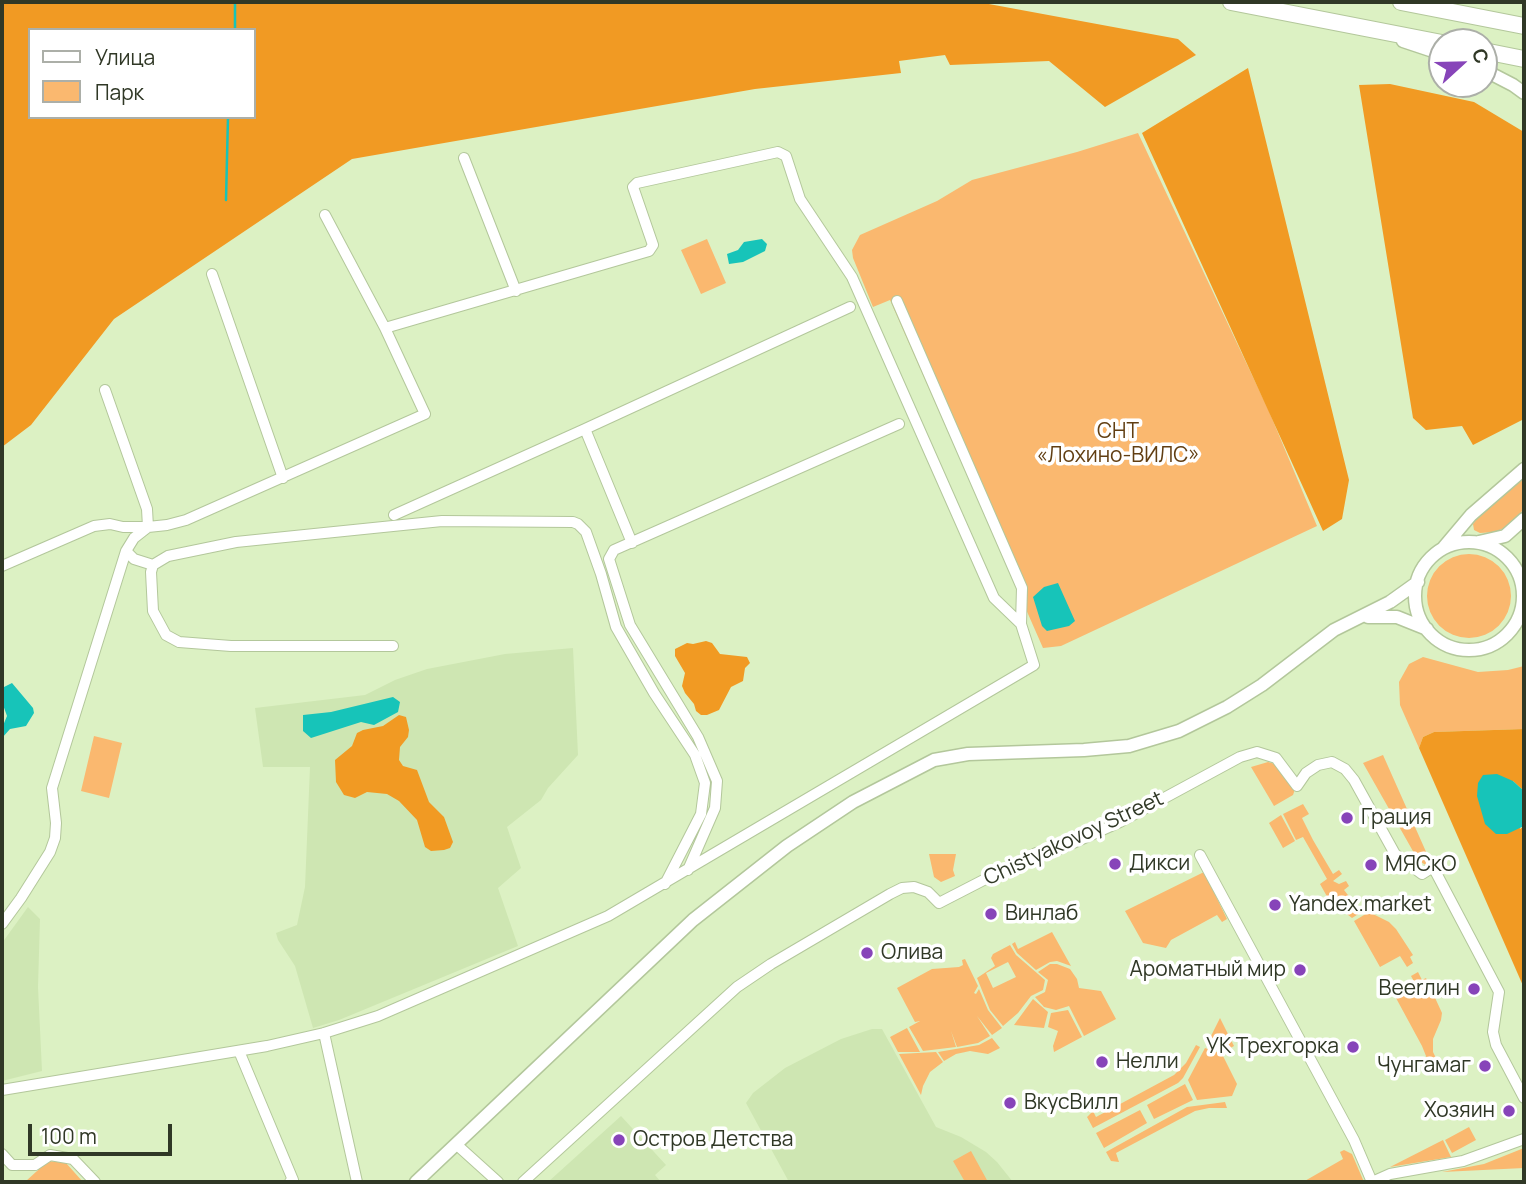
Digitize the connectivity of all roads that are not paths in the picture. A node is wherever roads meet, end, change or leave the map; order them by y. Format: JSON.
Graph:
{"nodes":[{"id":1,"x":1231,"y":2,"type":"edge"},
{"id":2,"x":1401,"y":2,"type":"edge"},
{"id":3,"x":1519,"y":24,"type":"edge"},
{"id":4,"x":1363,"y":27,"type":"junction"},
{"id":5,"x":1428,"y":40,"type":"edge"},
{"id":6,"x":1428,"y":49,"type":"edge"},
{"id":7,"x":1498,"y":54,"type":"edge"},
{"id":8,"x":1524,"y":59,"type":"edge"},
{"id":9,"x":1498,"y":77,"type":"edge"},
{"id":10,"x":1524,"y":93,"type":"edge"},
{"id":11,"x":464,"y":158,"type":"dead end"},
{"id":12,"x":325,"y":215,"type":"dead end"},
{"id":13,"x":212,"y":275,"type":"dead end"},
{"id":14,"x":516,"y":291,"type":"junction"},
{"id":15,"x":897,"y":301,"type":"dead end"},
{"id":16,"x":850,"y":307,"type":"dead end"},
{"id":17,"x":385,"y":328,"type":"junction"},
{"id":18,"x":105,"y":390,"type":"dead end"},
{"id":19,"x":899,"y":424,"type":"dead end"},
{"id":20,"x":585,"y":429,"type":"junction"},
{"id":21,"x":1524,"y":469,"type":"edge"},
{"id":22,"x":283,"y":478,"type":"junction"},
{"id":23,"x":394,"y":514,"type":"dead end"},
{"id":24,"x":1524,"y":519,"type":"edge"},
{"id":25,"x":148,"y":527,"type":"junction"},
{"id":26,"x":632,"y":543,"type":"junction"},
{"id":27,"x":1474,"y":543,"type":"junction"},
{"id":28,"x":126,"y":551,"type":"junction"},
{"id":29,"x":1440,"y":551,"type":"junction"},
{"id":30,"x":153,"y":565,"type":"junction"},
{"id":31,"x":2,"y":566,"type":"edge"},
{"id":32,"x":1418,"y":582,"type":"junction"},
{"id":33,"x":1524,"y":595,"type":"edge"},
{"id":34,"x":1357,"y":619,"type":"junction"},
{"id":35,"x":1021,"y":624,"type":"junction"},
{"id":36,"x":1427,"y":629,"type":"junction"},
{"id":37,"x":393,"y":646,"type":"dead end"},
{"id":38,"x":1200,"y":855,"type":"dead end"},
{"id":39,"x":688,"y":870,"type":"junction"},
{"id":40,"x":665,"y":884,"type":"junction"},
{"id":41,"x":2,"y":924,"type":"edge"},
{"id":42,"x":324,"y":1034,"type":"junction"},
{"id":43,"x":239,"y":1051,"type":"junction"},
{"id":44,"x":2,"y":1090,"type":"edge"},
{"id":45,"x":1524,"y":1098,"type":"edge"},
{"id":46,"x":1524,"y":1139,"type":"edge"},
{"id":47,"x":457,"y":1145,"type":"junction"},
{"id":48,"x":2,"y":1154,"type":"edge"},
{"id":49,"x":292,"y":1181,"type":"edge"},
{"id":50,"x":95,"y":1182,"type":"edge"},
{"id":51,"x":358,"y":1182,"type":"edge"},
{"id":52,"x":416,"y":1182,"type":"edge"},
{"id":53,"x":498,"y":1182,"type":"edge"},
{"id":54,"x":523,"y":1182,"type":"edge"},
{"id":55,"x":1372,"y":1182,"type":"edge"}],
"edges":[{"from":1,"to":4,"type":"highway"},
{"from":2,"to":3,"type":"highway"},
{"from":4,"to":5,"type":"highway"},
{"from":4,"to":6,"type":"street"},
{"from":7,"to":8,"type":"highway"},
{"from":9,"to":10,"type":"street"},
{"from":11,"to":14,"type":"street"},
{"from":12,"to":17,"type":"street"},
{"from":13,"to":22,"type":"street"},
{"from":14,"to":17,"type":"street"},
{"from":14,"to":35,"type":"street"},
{"from":15,"to":35,"type":"street"},
{"from":16,"to":20,"type":"street"},
{"from":17,"to":22,"type":"street"},
{"from":18,"to":25,"type":"street"},
{"from":19,"to":26,"type":"street"},
{"from":20,"to":23,"type":"street"},
{"from":20,"to":26,"type":"street"},
{"from":21,"to":29,"type":"street"},
{"from":22,"to":25,"type":"street"},
{"from":24,"to":27,"type":"street"},
{"from":25,"to":28,"type":"street"},
{"from":25,"to":31,"type":"street"},
{"from":26,"to":39,"type":"street"},
{"from":27,"to":29,"type":"street"},
{"from":27,"to":33,"type":"street"},
{"from":28,"to":30,"type":"street"},
{"from":28,"to":41,"type":"street"},
{"from":29,"to":32,"type":"street"},
{"from":30,"to":37,"type":"street"},
{"from":30,"to":40,"type":"street"},
{"from":32,"to":34,"type":"street"},
{"from":32,"to":36,"type":"street"},
{"from":33,"to":36,"type":"street"},
{"from":34,"to":36,"type":"street"},
{"from":34,"to":47,"type":"street"},
{"from":35,"to":39,"type":"street"},
{"from":38,"to":55,"type":"street"},
{"from":39,"to":40,"type":"street"},
{"from":40,"to":42,"type":"street"},
{"from":42,"to":43,"type":"street"},
{"from":42,"to":51,"type":"street"},
{"from":43,"to":44,"type":"street"},
{"from":43,"to":49,"type":"street"},
{"from":45,"to":54,"type":"street","name":"Chistyakovoy Street"},
{"from":46,"to":55,"type":"street"},
{"from":47,"to":52,"type":"street"},
{"from":47,"to":53,"type":"street"},
{"from":48,"to":50,"type":"street"}]}
